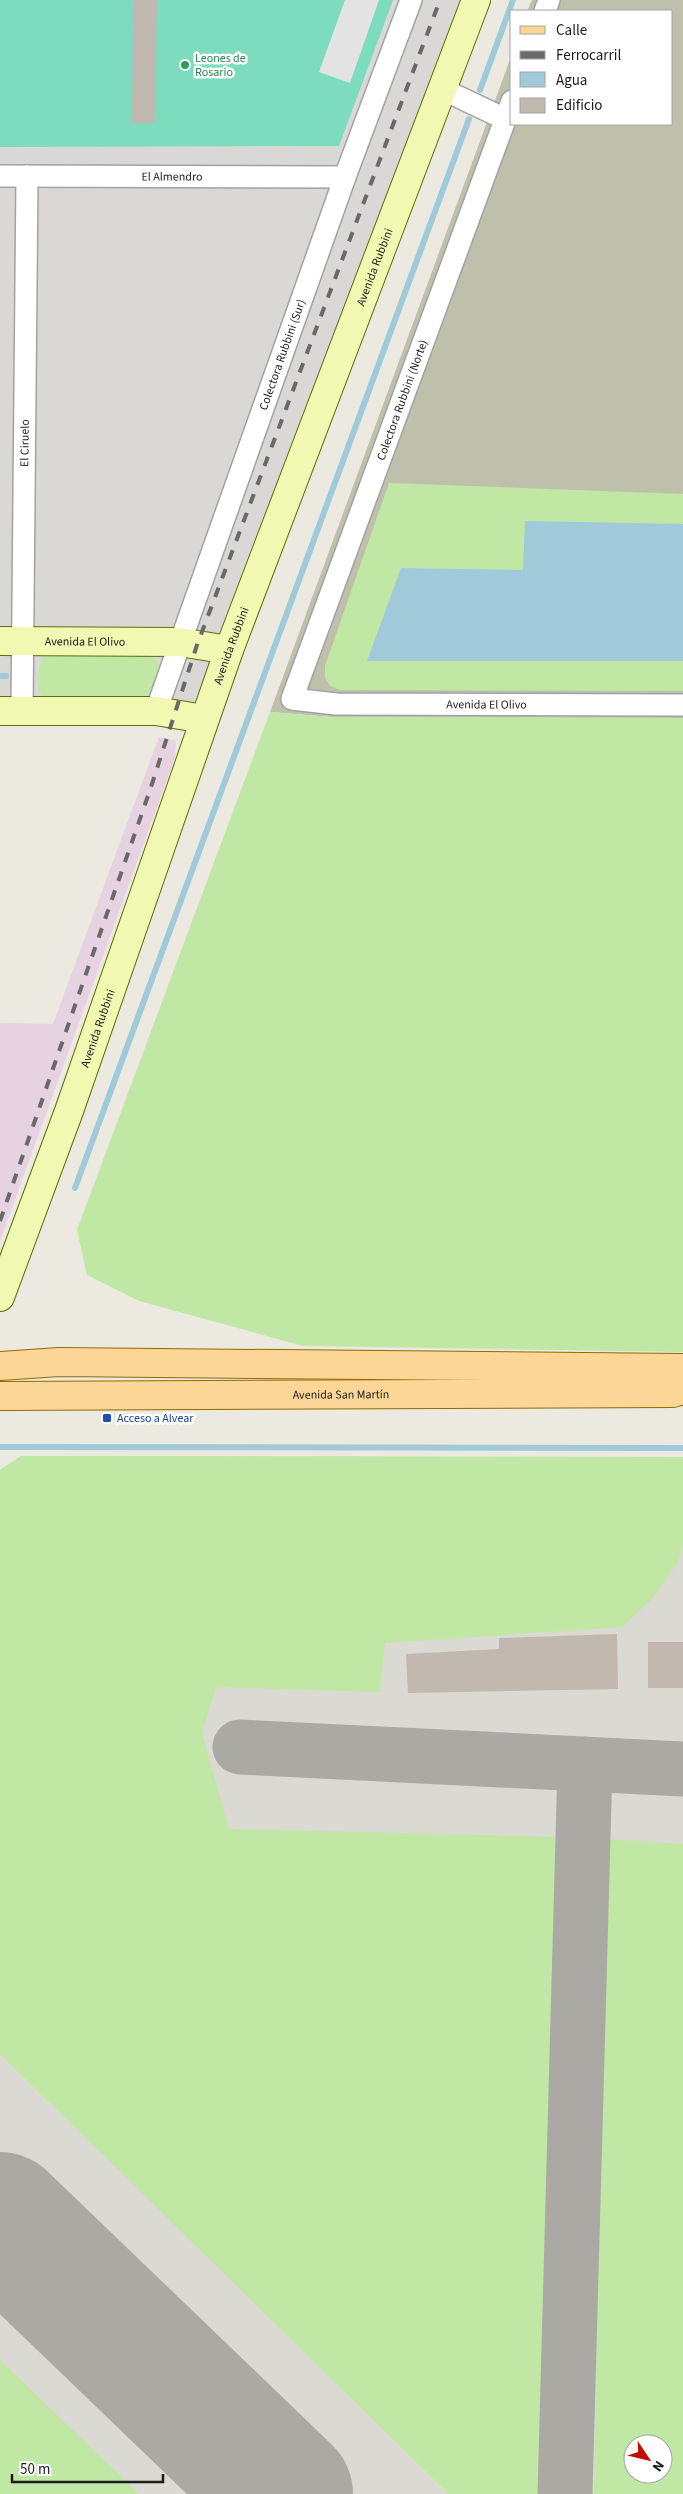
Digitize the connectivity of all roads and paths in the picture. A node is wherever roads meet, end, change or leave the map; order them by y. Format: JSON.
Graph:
{"nodes":[{"id":1,"x":411,"y":0,"type":"edge"},
{"id":2,"x":476,"y":0,"type":"edge"},
{"id":3,"x":442,"y":88,"type":"junction"},
{"id":4,"x":508,"y":110,"type":"edge"},
{"id":5,"x":0,"y":176,"type":"edge"},
{"id":6,"x":27,"y":176,"type":"junction"},
{"id":7,"x":345,"y":177,"type":"junction"},
{"id":8,"x":11,"y":641,"type":"edge"},
{"id":9,"x":179,"y":642,"type":"junction"},
{"id":10,"x":229,"y":650,"type":"junction"},
{"id":11,"x":292,"y":699,"type":"joint"},
{"id":12,"x":683,"y":705,"type":"edge"},
{"id":13,"x":11,"y":711,"type":"edge"},
{"id":14,"x":156,"y":711,"type":"junction"},
{"id":15,"x":204,"y":719,"type":"junction"},
{"id":16,"x":0,"y":1297,"type":"edge"},
{"id":17,"x":0,"y":1366,"type":"edge"},
{"id":18,"x":683,"y":1368,"type":"edge"},
{"id":19,"x":683,"y":1390,"type":"edge"},
{"id":20,"x":0,"y":1396,"type":"edge"}],
"edges":[{"from":1,"to":7,"type":"street","name":"Colectora Rubbini (Sur)"},
{"from":2,"to":3,"type":"main road","name":"Avenida Rubbini"},
{"from":3,"to":4,"type":"street"},
{"from":3,"to":10,"type":"main road","name":"Avenida Rubbini"},
{"from":4,"to":11,"type":"street","name":"Colectora Rubbini (Norte)"},
{"from":5,"to":6,"type":"street","name":"El Almendro"},
{"from":6,"to":7,"type":"street","name":"El Almendro"},
{"from":6,"to":8,"type":"street","name":"El Ciruelo"},
{"from":7,"to":9,"type":"street","name":"Colectora Rubbini (Sur)"},
{"from":8,"to":9,"type":"main road","name":"Avenida El Olivo"},
{"from":8,"to":13,"type":"street","name":"El Ciruelo"},
{"from":9,"to":10,"type":"main road","name":"Avenida El Olivo"},
{"from":9,"to":14,"type":"street","name":"Colectora Rubbini (Sur)"},
{"from":10,"to":15,"type":"main road","name":"Avenida Rubbini"},
{"from":11,"to":12,"type":"street","name":"Avenida El Olivo"},
{"from":13,"to":14,"type":"main road"},
{"from":14,"to":15,"type":"main road"},
{"from":15,"to":16,"type":"main road","name":"Avenida Rubbini"},
{"from":17,"to":18,"type":"main road"},
{"from":19,"to":20,"type":"main road","name":"Avenida San Martín"}]}
